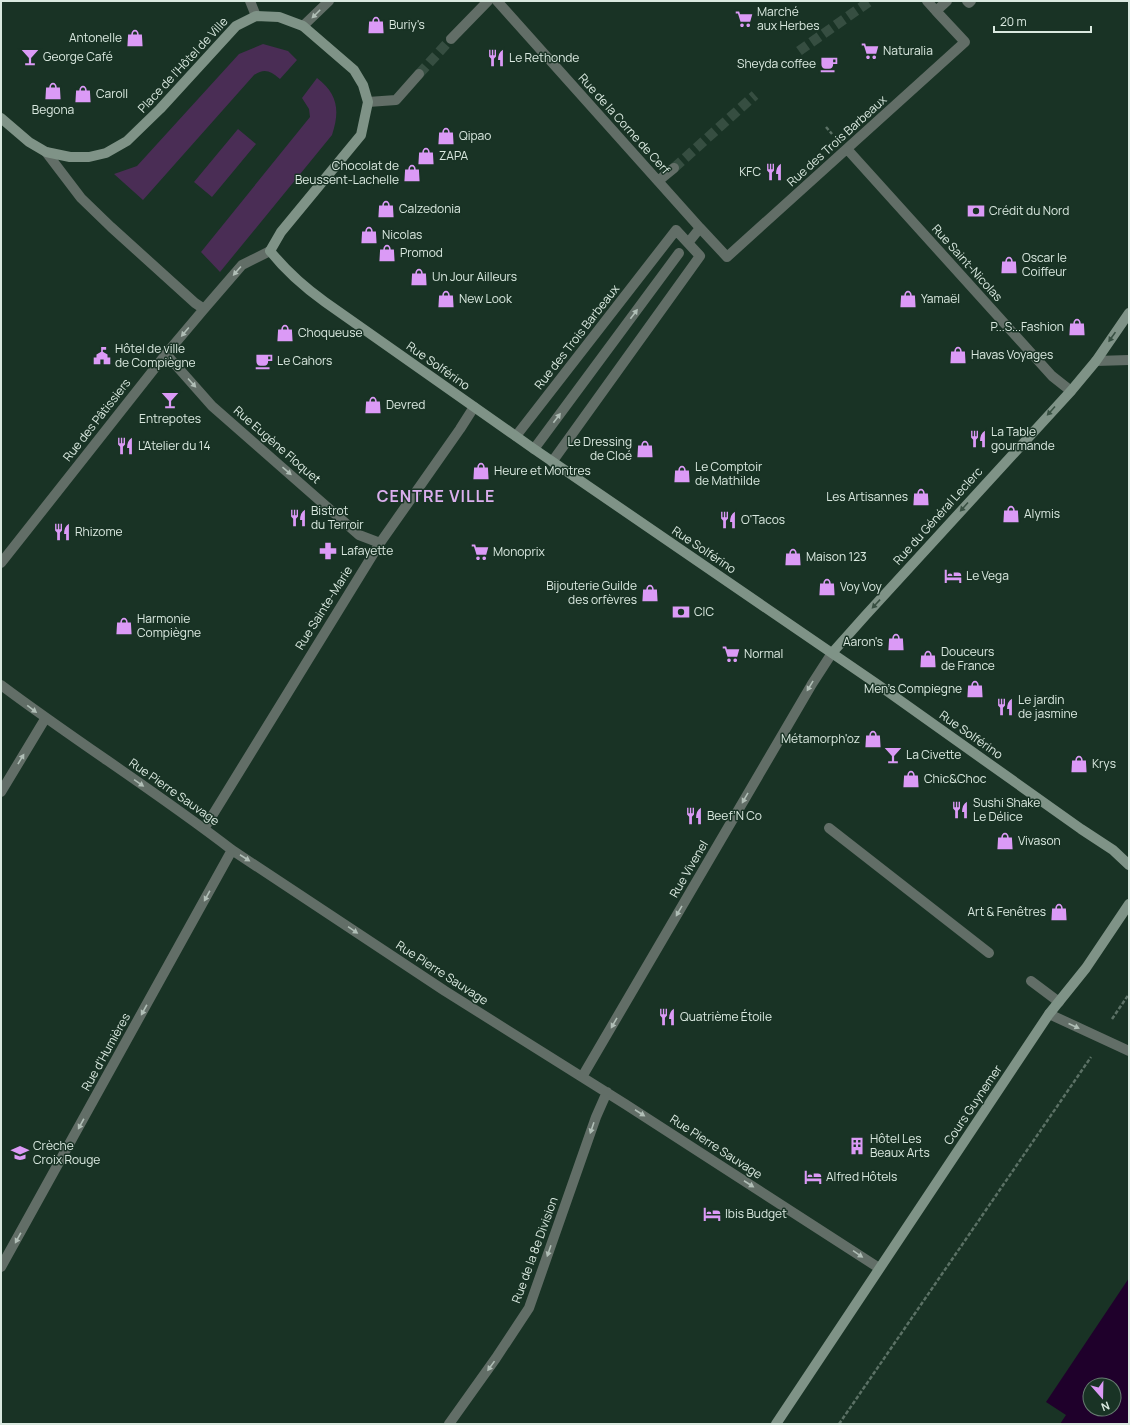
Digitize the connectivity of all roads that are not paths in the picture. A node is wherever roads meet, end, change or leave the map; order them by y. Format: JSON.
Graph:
{"nodes":[{"id":1,"x":250,"y":1,"type":"edge"},
{"id":2,"x":328,"y":1,"type":"edge"},
{"id":3,"x":488,"y":1,"type":"edge"},
{"id":4,"x":497,"y":1,"type":"edge"},
{"id":5,"x":927,"y":1,"type":"edge"},
{"id":6,"x":948,"y":1,"type":"edge"},
{"id":7,"x":967,"y":1,"type":"edge"},
{"id":8,"x":971,"y":1,"type":"edge"},
{"id":9,"x":936,"y":11,"type":"junction"},
{"id":10,"x":256,"y":16,"type":"junction"},
{"id":11,"x":303,"y":26,"type":"junction"},
{"id":12,"x":451,"y":39,"type":"tunnel mouth"},
{"id":13,"x":419,"y":74,"type":"tunnel mouth"},
{"id":14,"x":368,"y":102,"type":"junction"},
{"id":15,"x":1,"y":118,"type":"edge"},
{"id":16,"x":847,"y":149,"type":"junction"},
{"id":17,"x":46,"y":152,"type":"junction"},
{"id":18,"x":674,"y":168,"type":"tunnel mouth"},
{"id":19,"x":658,"y":181,"type":"junction"},
{"id":20,"x":700,"y":228,"type":"junction"},
{"id":21,"x":688,"y":243,"type":"junction"},
{"id":22,"x":270,"y":251,"type":"junction"},
{"id":23,"x":679,"y":253,"type":"dead end"},
{"id":24,"x":204,"y":309,"type":"junction"},
{"id":25,"x":1129,"y":313,"type":"edge"},
{"id":26,"x":166,"y":354,"type":"junction"},
{"id":27,"x":1129,"y":360,"type":"edge"},
{"id":28,"x":1096,"y":361,"type":"junction"},
{"id":29,"x":1070,"y":391,"type":"junction"},
{"id":30,"x":474,"y":407,"type":"junction"},
{"id":31,"x":516,"y":436,"type":"junction"},
{"id":32,"x":534,"y":449,"type":"junction"},
{"id":33,"x":552,"y":462,"type":"junction"},
{"id":34,"x":380,"y":543,"type":"junction"},
{"id":35,"x":1,"y":563,"type":"edge"},
{"id":36,"x":832,"y":653,"type":"junction"},
{"id":37,"x":1,"y":685,"type":"edge"},
{"id":38,"x":45,"y":719,"type":"junction"},
{"id":39,"x":1,"y":792,"type":"edge"},
{"id":40,"x":829,"y":828,"type":"dead end"},
{"id":41,"x":204,"y":829,"type":"junction"},
{"id":42,"x":232,"y":850,"type":"junction"},
{"id":43,"x":1129,"y":865,"type":"edge"},
{"id":44,"x":1129,"y":904,"type":"edge"},
{"id":45,"x":989,"y":953,"type":"dead end"},
{"id":46,"x":1031,"y":982,"type":"dead end"},
{"id":47,"x":1059,"y":1002,"type":"junction"},
{"id":48,"x":1049,"y":1014,"type":"junction"},
{"id":49,"x":1129,"y":1051,"type":"edge"},
{"id":50,"x":582,"y":1077,"type":"junction"},
{"id":51,"x":607,"y":1092,"type":"junction"},
{"id":52,"x":1,"y":1267,"type":"edge"},
{"id":53,"x":879,"y":1268,"type":"junction"},
{"id":54,"x":448,"y":1424,"type":"edge"},
{"id":55,"x":776,"y":1424,"type":"edge"}],
"edges":[{"from":1,"to":10,"type":"street"},
{"from":2,"to":11,"type":"street","one_way":true},
{"from":3,"to":12,"type":"street"},
{"from":4,"to":19,"type":"street","name":"Rue de la Corne de Cerf"},
{"from":5,"to":9,"type":"street"},
{"from":6,"to":9,"type":"street"},
{"from":7,"to":8,"type":"street"},
{"from":9,"to":16,"type":"street","name":"Rue des Trois Barbeaux"},
{"from":10,"to":11,"type":"main road","name":"Place de l'Hôtel de Ville"},
{"from":10,"to":17,"type":"main road","name":"Place de l'Hôtel de Ville"},
{"from":11,"to":14,"type":"main road","name":"Place de l'Hôtel de Ville"},
{"from":13,"to":14,"type":"street"},
{"from":14,"to":22,"type":"main road"},
{"from":15,"to":17,"type":"main road","name":"Place de l'Hôtel de Ville"},
{"from":16,"to":20,"type":"street","name":"Rue des Trois Barbeaux"},
{"from":16,"to":29,"type":"street","name":"Rue Saint-Nicolas"},
{"from":17,"to":24,"type":"street"},
{"from":18,"to":19,"type":"street"},
{"from":19,"to":20,"type":"street","name":"Rue de la Corne de Cerf"},
{"from":20,"to":21,"type":"street"},
{"from":21,"to":31,"type":"street","name":"Rue des Trois Barbeaux"},
{"from":21,"to":33,"type":"street","name":"Rue des Trois Barbeaux"},
{"from":22,"to":24,"type":"street","name":"Rue des Pâtissiers","one_way":true},
{"from":22,"to":30,"type":"main road","name":"Rue Solférino"},
{"from":32,"to":23,"type":"street","one_way":true},
{"from":24,"to":26,"type":"street","name":"Rue des Pâtissiers","one_way":true},
{"from":25,"to":28,"type":"main road","name":"Rue du Général Leclerc","one_way":true},
{"from":26,"to":34,"type":"street","name":"Rue Eugène Floquet","one_way":true},
{"from":26,"to":35,"type":"street","name":"Rue des Pâtissiers"},
{"from":27,"to":28,"type":"street"},
{"from":28,"to":29,"type":"main road","name":"Rue du Général Leclerc"},
{"from":29,"to":36,"type":"main road","name":"Rue du Général Leclerc","one_way":true},
{"from":30,"to":31,"type":"main road","name":"Rue Solférino"},
{"from":30,"to":34,"type":"street","name":"Rue Sainte-Marie"},
{"from":31,"to":32,"type":"main road","name":"Rue Solférino"},
{"from":32,"to":33,"type":"main road","name":"Rue Solférino"},
{"from":33,"to":36,"type":"main road","name":"Rue Solférino"},
{"from":34,"to":41,"type":"street","name":"Rue Sainte-Marie"},
{"from":36,"to":43,"type":"main road","name":"Rue Solférino"},
{"from":36,"to":50,"type":"street","name":"Rue Vivenel","one_way":true},
{"from":37,"to":38,"type":"street","name":"Rue Pierre Sauvage","one_way":true},
{"from":39,"to":38,"type":"street","one_way":true},
{"from":38,"to":41,"type":"street","name":"Rue Pierre Sauvage","one_way":true},
{"from":40,"to":45,"type":"street"},
{"from":41,"to":42,"type":"street","name":"Rue Pierre Sauvage"},
{"from":42,"to":50,"type":"street","name":"Rue Pierre Sauvage","one_way":true},
{"from":42,"to":52,"type":"street","name":"Rue d'Humières","one_way":true},
{"from":44,"to":47,"type":"main road","name":"Cours Guynemer"},
{"from":46,"to":47,"type":"street"},
{"from":47,"to":48,"type":"main road","name":"Cours Guynemer"},
{"from":48,"to":49,"type":"street","one_way":true},
{"from":48,"to":53,"type":"main road","name":"Cours Guynemer"},
{"from":50,"to":51,"type":"street","name":"Rue Pierre Sauvage"},
{"from":51,"to":53,"type":"street","name":"Rue Pierre Sauvage","one_way":true},
{"from":51,"to":54,"type":"street","name":"Rue de la 8e Division","one_way":true},
{"from":53,"to":55,"type":"main road","name":"Cours Guynemer"}]}
